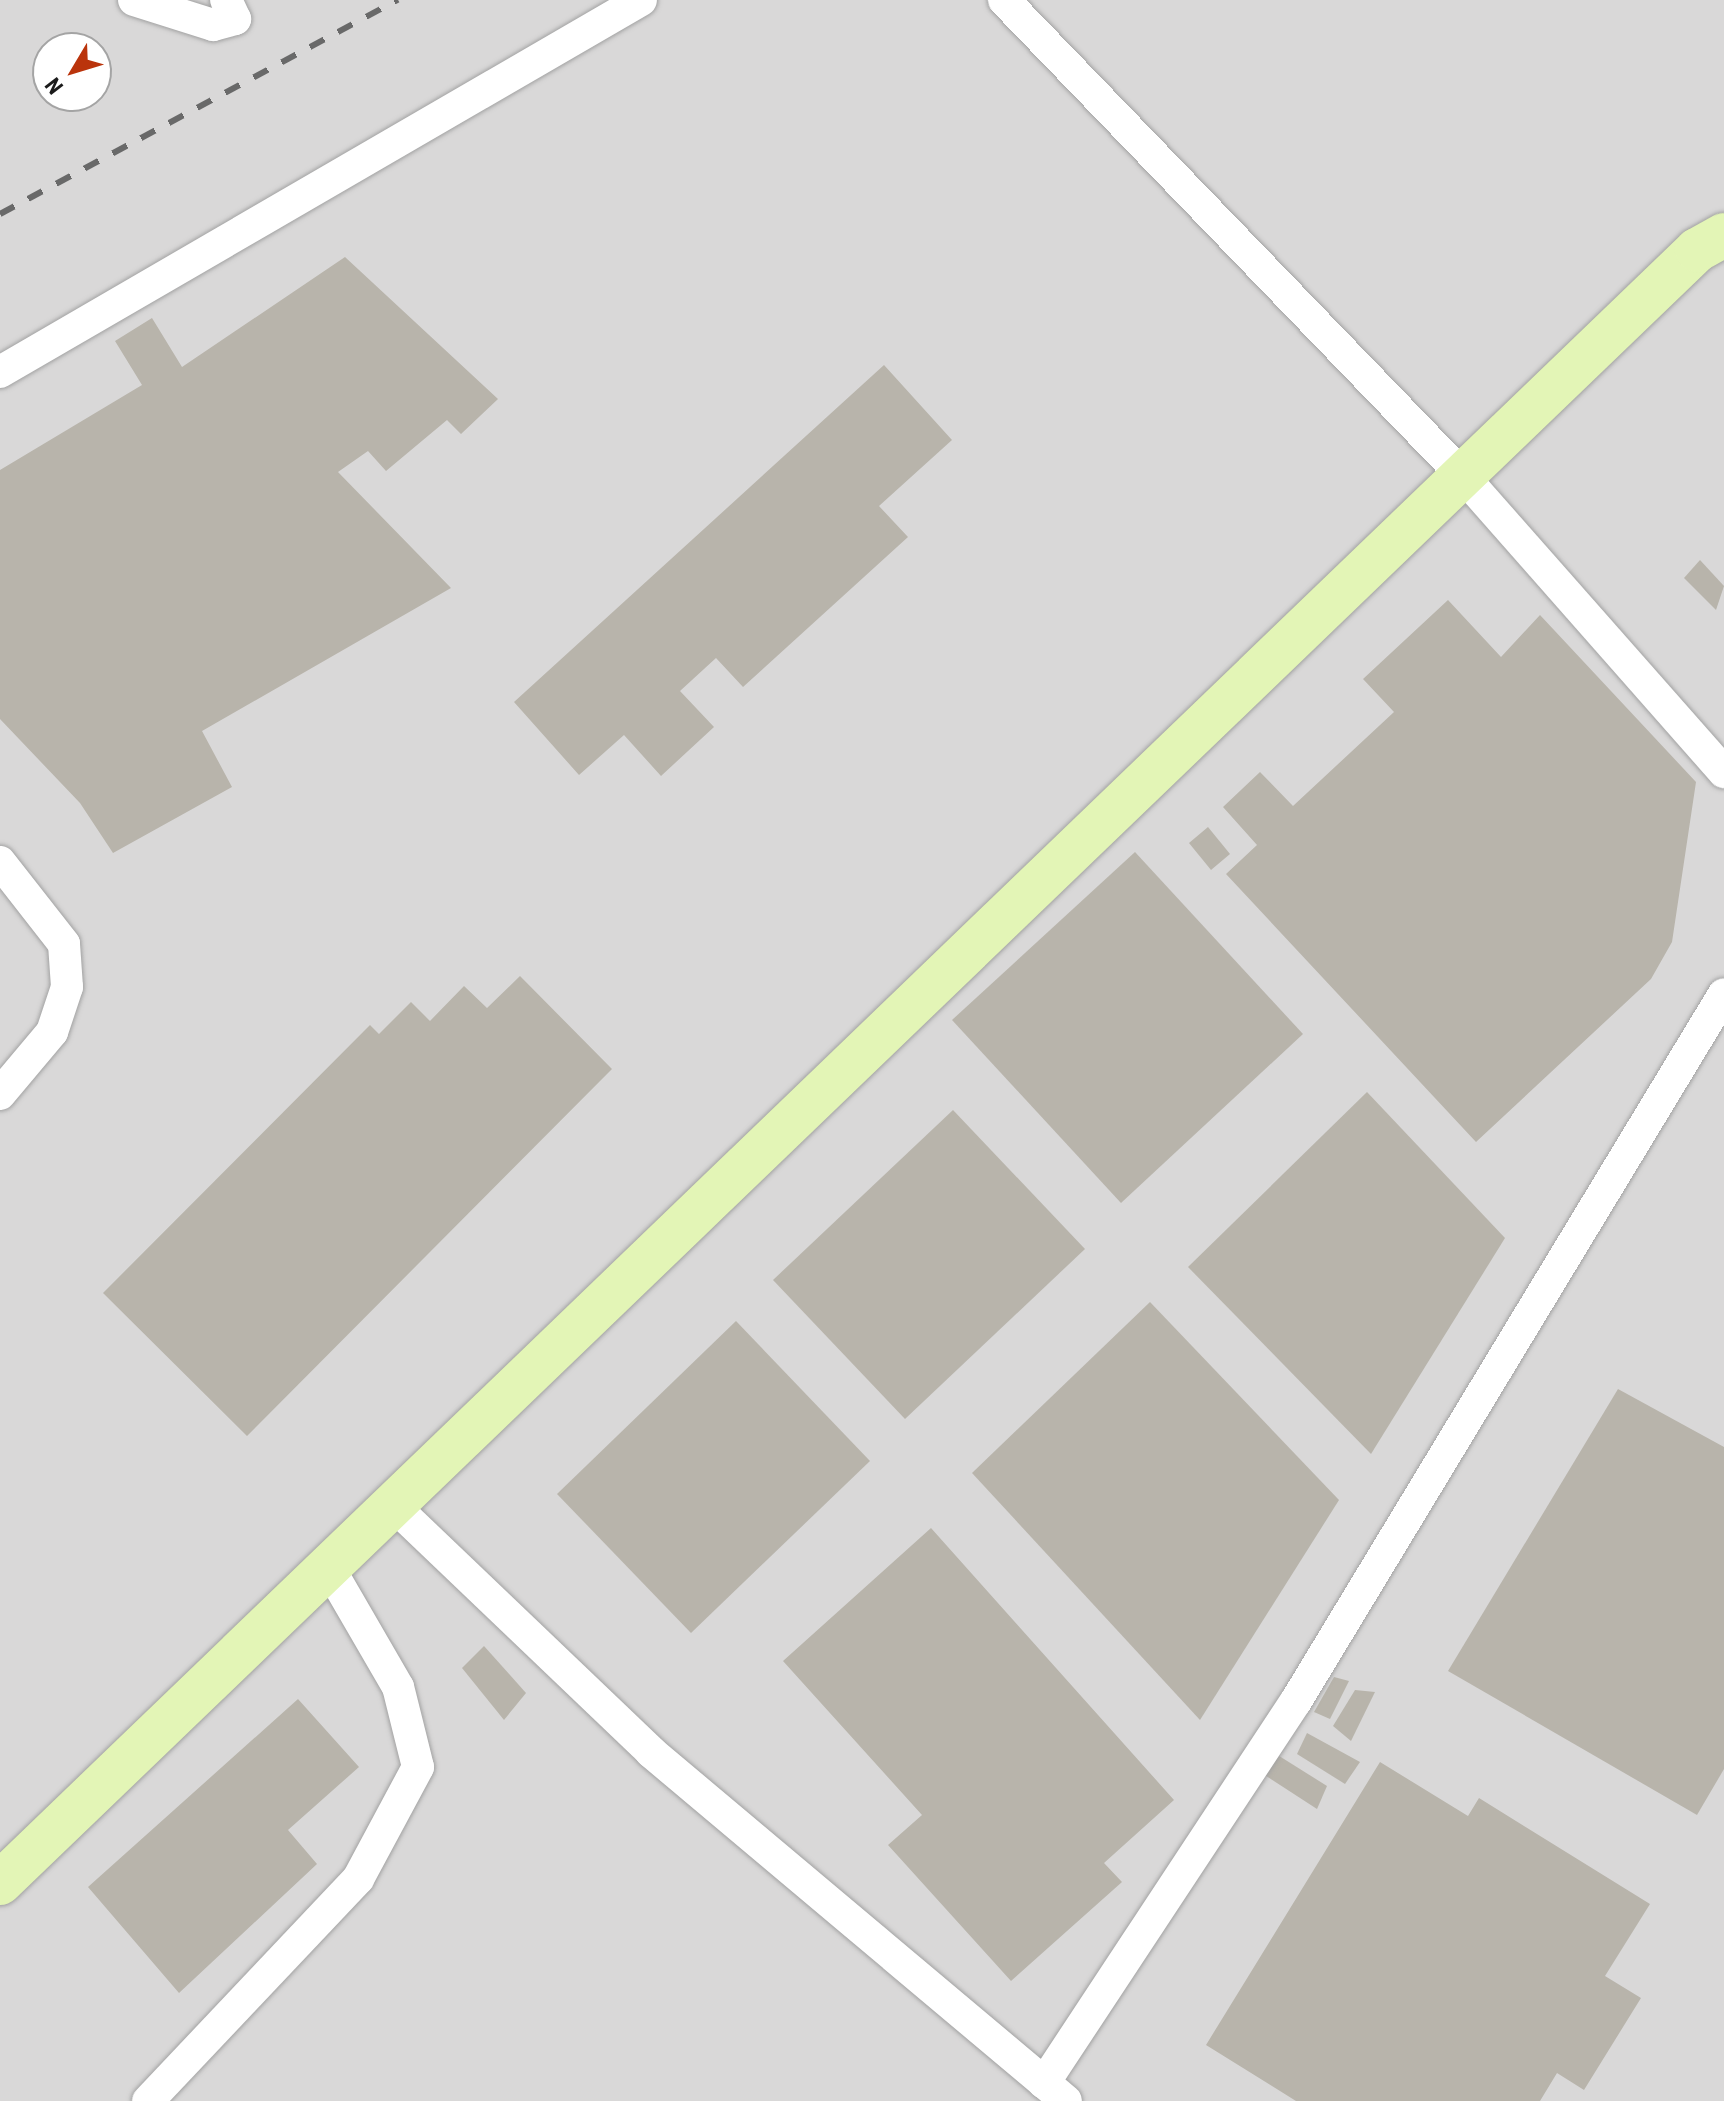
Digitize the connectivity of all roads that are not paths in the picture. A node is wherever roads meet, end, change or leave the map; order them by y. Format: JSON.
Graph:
{"nodes":[{"id":1,"x":134,"y":0,"type":"edge"},
{"id":2,"x":226,"y":0,"type":"edge"},
{"id":3,"x":641,"y":0,"type":"edge"},
{"id":4,"x":1004,"y":0,"type":"edge"},
{"id":5,"x":1724,"y":235,"type":"edge"},
{"id":6,"x":0,"y":372,"type":"edge"},
{"id":7,"x":1463,"y":476,"type":"junction"},
{"id":8,"x":1724,"y":772,"type":"edge"},
{"id":9,"x":0,"y":862,"type":"edge"},
{"id":10,"x":1724,"y":994,"type":"edge"},
{"id":11,"x":0,"y":1094,"type":"edge"},
{"id":12,"x":394,"y":1506,"type":"junction"},
{"id":13,"x":329,"y":1568,"type":"junction"},
{"id":14,"x":0,"y":1883,"type":"edge"},
{"id":15,"x":1055,"y":2092,"type":"edge"},
{"id":16,"x":148,"y":2101,"type":"edge"}],
"edges":[{"from":1,"to":2,"type":"street"},
{"from":3,"to":6,"type":"street"},
{"from":4,"to":7,"type":"street"},
{"from":5,"to":7,"type":"street"},
{"from":7,"to":8,"type":"street"},
{"from":7,"to":12,"type":"street"},
{"from":9,"to":11,"type":"street"},
{"from":10,"to":15,"type":"street"},
{"from":12,"to":13,"type":"street"},
{"from":12,"to":15,"type":"street"},
{"from":13,"to":14,"type":"street"},
{"from":13,"to":16,"type":"street"}]}
